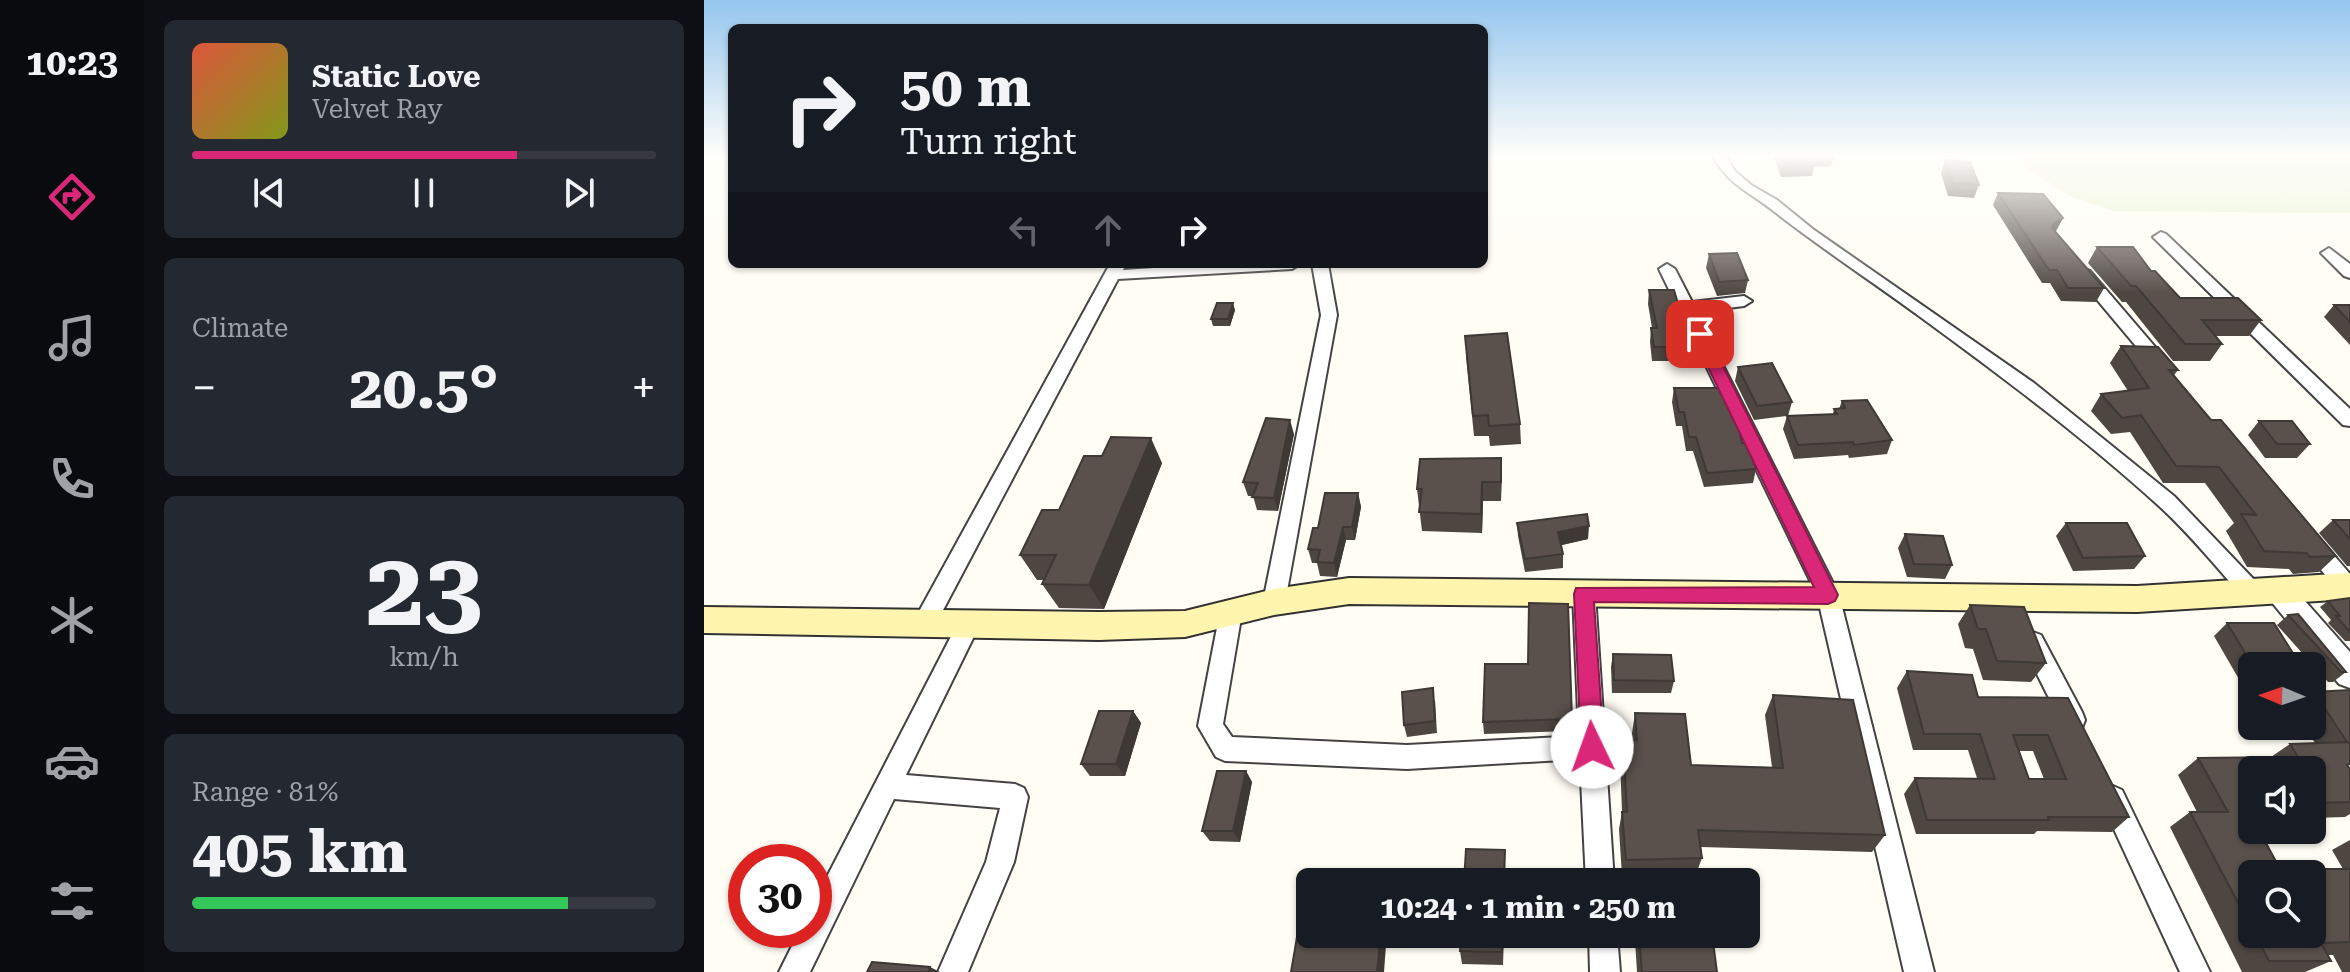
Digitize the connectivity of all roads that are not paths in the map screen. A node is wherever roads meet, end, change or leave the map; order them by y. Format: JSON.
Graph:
{"nodes":[{"id":1,"x":1771,"y":202,"type":"edge"},
{"id":2,"x":2161,"y":237,"type":"dead end"},
{"id":3,"x":2329,"y":253,"type":"dead end"},
{"id":4,"x":2070,"y":257,"type":"edge"},
{"id":5,"x":1151,"y":268,"type":"edge"},
{"id":6,"x":1321,"y":268,"type":"edge"},
{"id":7,"x":1116,"y":269,"type":"edge"},
{"id":8,"x":1667,"y":269,"type":"dead end"},
{"id":9,"x":2350,"y":273,"type":"edge"},
{"id":10,"x":1744,"y":301,"type":"dead end"},
{"id":11,"x":1687,"y":308,"type":"junction"},
{"id":12,"x":2177,"y":384,"type":"edge"},
{"id":13,"x":2350,"y":420,"type":"edge"},
{"id":14,"x":2297,"y":527,"type":"edge"},
{"id":15,"x":2349,"y":586,"type":"edge"},
{"id":16,"x":2266,"y":592,"type":"junction"},
{"id":17,"x":1584,"y":594,"type":"junction"},
{"id":18,"x":1828,"y":595,"type":"junction"},
{"id":19,"x":2011,"y":598,"type":"junction"},
{"id":20,"x":1274,"y":602,"type":"junction"},
{"id":21,"x":1231,"y":612,"type":"junction"},
{"id":22,"x":704,"y":620,"type":"edge"},
{"id":23,"x":924,"y":624,"type":"junction"},
{"id":24,"x":969,"y":624,"type":"junction"},
{"id":25,"x":2350,"y":674,"type":"edge"},
{"id":26,"x":2081,"y":736,"type":"edge"},
{"id":27,"x":1592,"y":747,"type":"junction"},
{"id":28,"x":2102,"y":778,"type":"edge"},
{"id":29,"x":888,"y":786,"type":"junction"},
{"id":30,"x":1599,"y":868,"type":"edge"},
{"id":31,"x":1604,"y":948,"type":"edge"},
{"id":32,"x":794,"y":972,"type":"edge"},
{"id":33,"x":953,"y":972,"type":"edge"},
{"id":34,"x":1605,"y":972,"type":"edge"},
{"id":35,"x":1919,"y":972,"type":"edge"},
{"id":36,"x":2195,"y":972,"type":"edge"}],
"edges":[{"from":1,"to":16,"type":"street"},
{"from":2,"to":13,"type":"street"},
{"from":3,"to":9,"type":"street"},
{"from":4,"to":12,"type":"street"},
{"from":5,"to":7,"type":"street"},
{"from":6,"to":20,"type":"street"},
{"from":7,"to":23,"type":"street"},
{"from":8,"to":11,"type":"street"},
{"from":10,"to":11,"type":"street"},
{"from":11,"to":18,"type":"street"},
{"from":14,"to":15,"type":"street"},
{"from":15,"to":16,"type":"main road"},
{"from":16,"to":19,"type":"main road"},
{"from":16,"to":25,"type":"street"},
{"from":17,"to":18,"type":"main road"},
{"from":17,"to":20,"type":"main road"},
{"from":17,"to":27,"type":"street"},
{"from":18,"to":19,"type":"main road"},
{"from":18,"to":35,"type":"street"},
{"from":19,"to":26,"type":"street"},
{"from":20,"to":21,"type":"main road"},
{"from":21,"to":24,"type":"main road"},
{"from":21,"to":27,"type":"street"},
{"from":22,"to":23,"type":"main road"},
{"from":23,"to":24,"type":"main road"},
{"from":24,"to":29,"type":"street"},
{"from":27,"to":30,"type":"street"},
{"from":28,"to":36,"type":"street"},
{"from":29,"to":32,"type":"street"},
{"from":29,"to":33,"type":"street"},
{"from":31,"to":34,"type":"street"}]}
